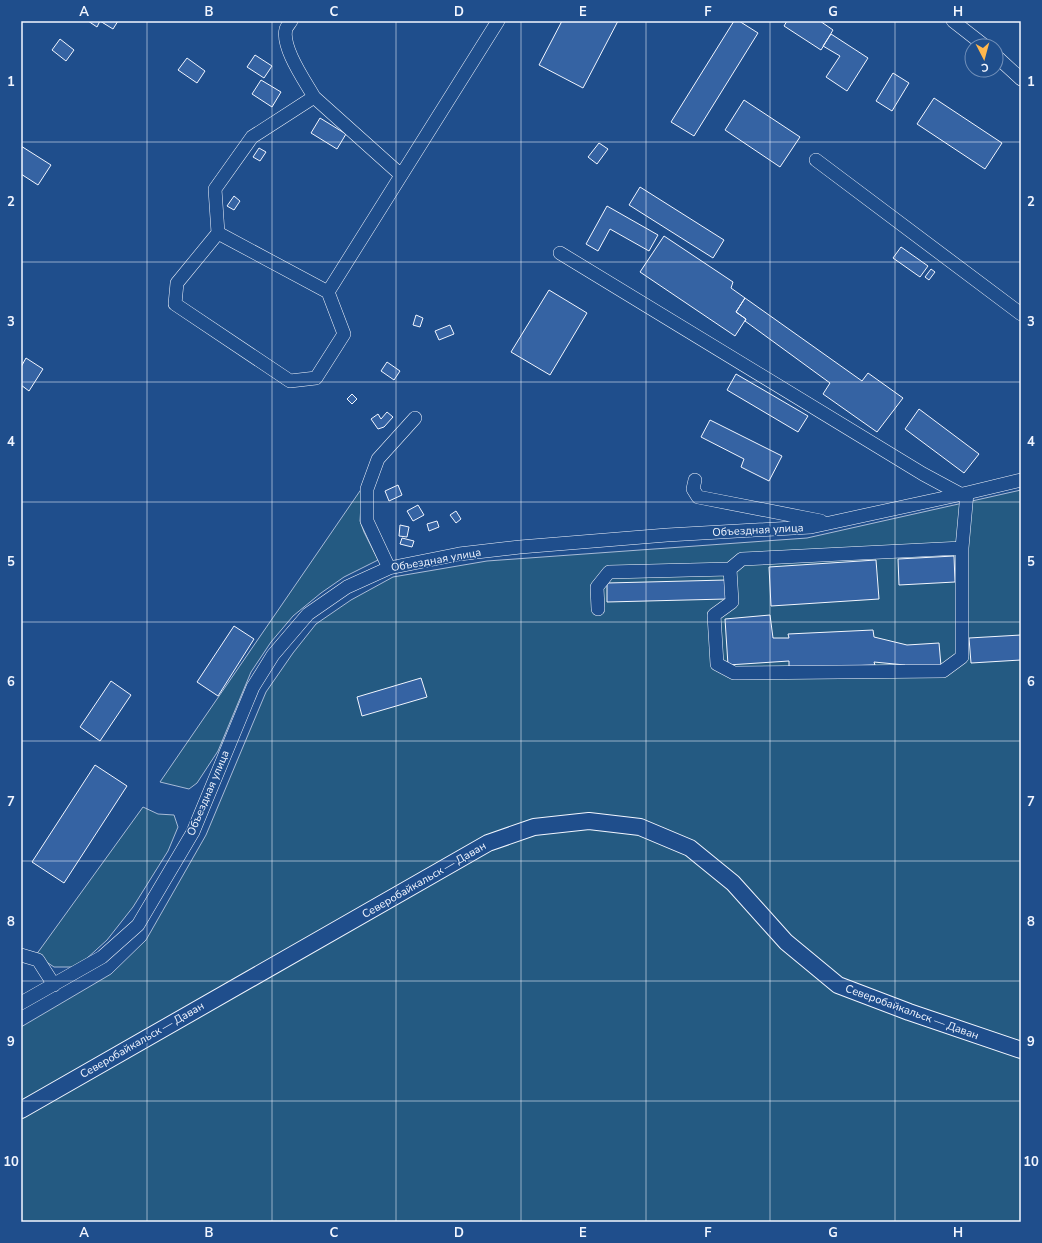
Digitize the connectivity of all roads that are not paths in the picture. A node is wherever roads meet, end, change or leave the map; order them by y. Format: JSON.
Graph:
{"nodes":[{"id":1,"x":291,"y":21,"type":"edge"},
{"id":2,"x":498,"y":21,"type":"edge"},
{"id":3,"x":953,"y":21,"type":"edge"},
{"id":4,"x":974,"y":38,"type":"edge"},
{"id":5,"x":1004,"y":63,"type":"edge"},
{"id":6,"x":1021,"y":79,"type":"edge"},
{"id":7,"x":314,"y":97,"type":"junction"},
{"id":8,"x":816,"y":160,"type":"dead end"},
{"id":9,"x":401,"y":175,"type":"junction"},
{"id":10,"x":218,"y":233,"type":"junction"},
{"id":11,"x":560,"y":253,"type":"dead end"},
{"id":12,"x":328,"y":292,"type":"junction"},
{"id":13,"x":1021,"y":314,"type":"edge"},
{"id":14,"x":415,"y":418,"type":"dead end"},
{"id":15,"x":695,"y":480,"type":"dead end"},
{"id":16,"x":1021,"y":480,"type":"edge"},
{"id":17,"x":965,"y":494,"type":"junction"},
{"id":18,"x":828,"y":523,"type":"junction"},
{"id":19,"x":962,"y":548,"type":"junction"},
{"id":20,"x":389,"y":568,"type":"junction"},
{"id":21,"x":730,"y":569,"type":"junction"},
{"id":22,"x":598,"y":609,"type":"dead end"},
{"id":23,"x":21,"y":955,"type":"edge"},
{"id":24,"x":54,"y":985,"type":"junction"},
{"id":25,"x":21,"y":1003,"type":"edge"},
{"id":26,"x":1021,"y":1050,"type":"edge"},
{"id":27,"x":21,"y":1110,"type":"edge"}],
"edges":[{"from":1,"to":7,"type":"street"},
{"from":2,"to":9,"type":"street"},
{"from":3,"to":4,"type":"street"},
{"from":5,"to":6,"type":"street"},
{"from":7,"to":9,"type":"street"},
{"from":7,"to":10,"type":"street"},
{"from":8,"to":13,"type":"street"},
{"from":9,"to":12,"type":"street"},
{"from":10,"to":12,"type":"street"},
{"from":10,"to":12,"type":"street"},
{"from":11,"to":17,"type":"street"},
{"from":14,"to":20,"type":"street"},
{"from":15,"to":18,"type":"street"},
{"from":16,"to":17,"type":"street","name":"Объездная улица"},
{"from":17,"to":18,"type":"street","name":"Объездная улица"},
{"from":17,"to":19,"type":"street"},
{"from":18,"to":20,"type":"street","name":"Объездная улица"},
{"from":19,"to":21,"type":"street"},
{"from":19,"to":21,"type":"street"},
{"from":20,"to":24,"type":"street","name":"Объездная улица"},
{"from":21,"to":22,"type":"street"},
{"from":23,"to":24,"type":"street"},
{"from":24,"to":25,"type":"street","name":"Объездная улица"},
{"from":26,"to":27,"type":"main road","name":"Северобайкальск — Даван"}]}
